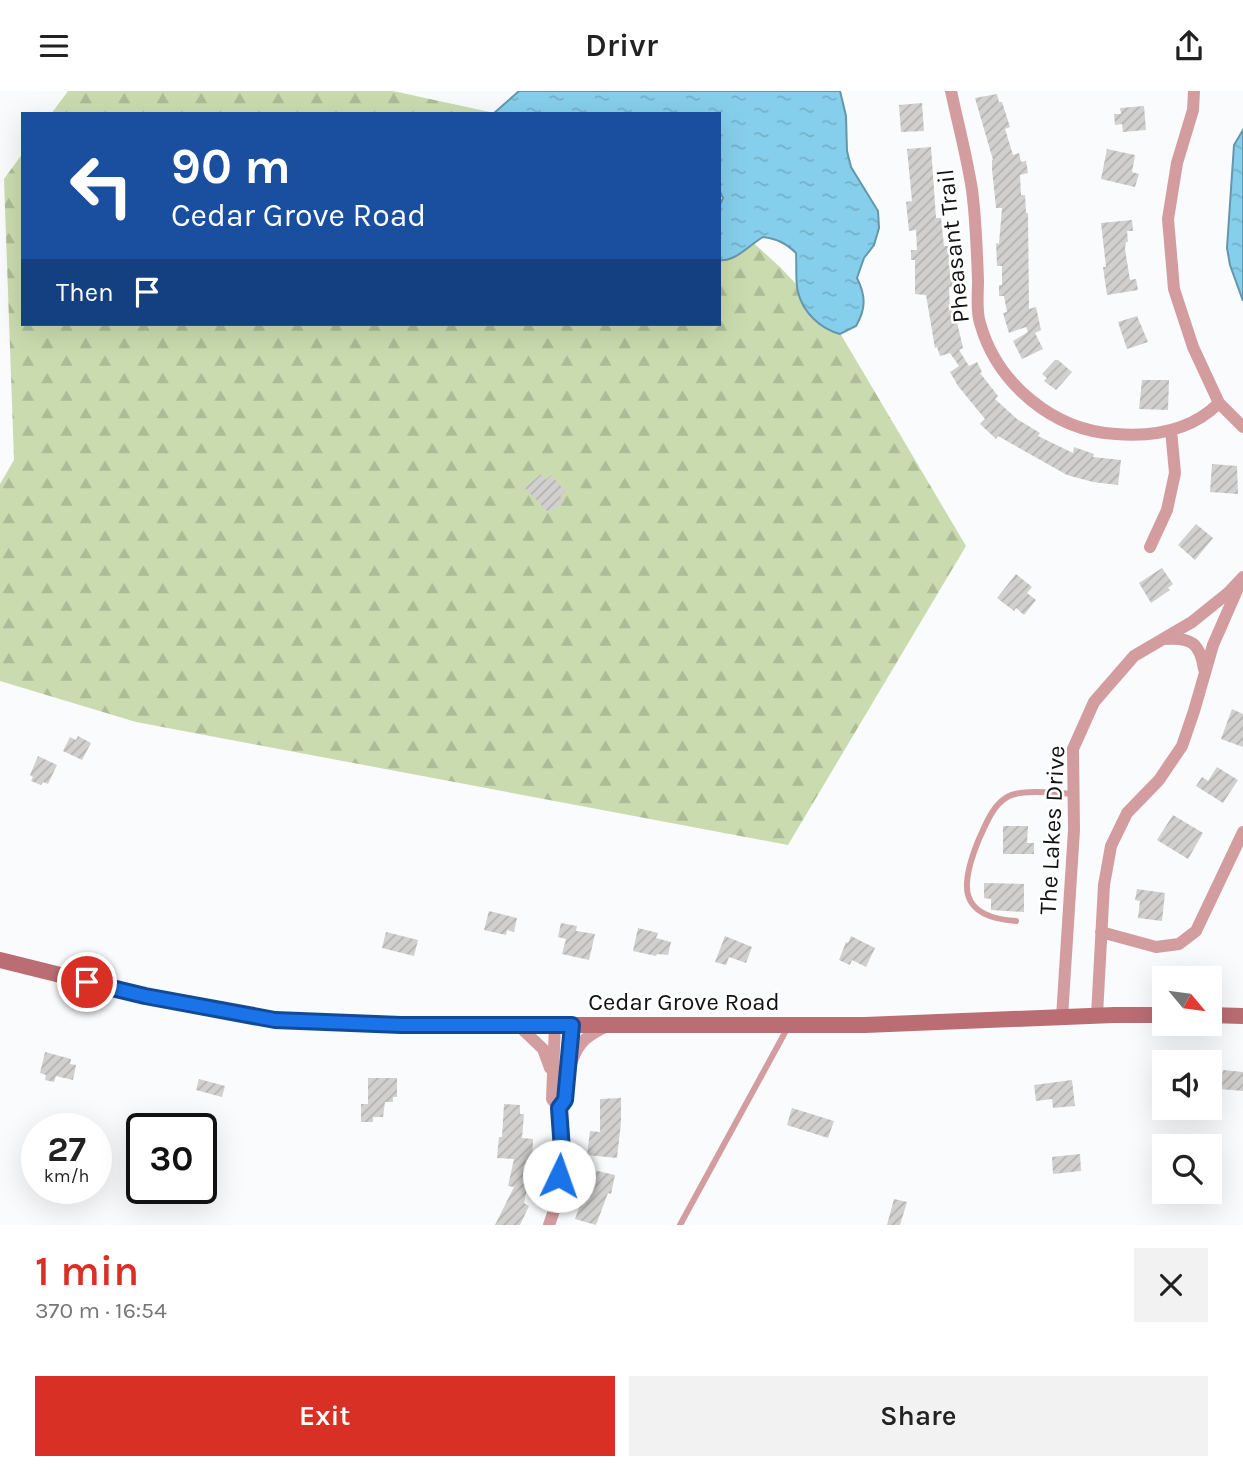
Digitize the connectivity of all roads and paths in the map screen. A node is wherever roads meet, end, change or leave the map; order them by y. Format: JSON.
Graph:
{"nodes":[{"id":1,"x":951,"y":91,"type":"edge"},
{"id":2,"x":1194,"y":91,"type":"edge"},
{"id":3,"x":1219,"y":403,"type":"junction"},
{"id":4,"x":1243,"y":427,"type":"edge"},
{"id":5,"x":1171,"y":430,"type":"junction"},
{"id":6,"x":1150,"y":547,"type":"dead end"},
{"id":7,"x":1243,"y":577,"type":"edge"},
{"id":8,"x":1163,"y":639,"type":"junction"},
{"id":9,"x":1205,"y":673,"type":"junction"},
{"id":10,"x":1073,"y":794,"type":"junction"},
{"id":11,"x":1243,"y":832,"type":"edge"},
{"id":12,"x":1016,"y":921,"type":"dead end"},
{"id":13,"x":1101,"y":932,"type":"junction"},
{"id":14,"x":0,"y":960,"type":"edge"},
{"id":15,"x":1152,"y":1015,"type":"edge"},
{"id":16,"x":1222,"y":1015,"type":"edge"},
{"id":17,"x":1097,"y":1016,"type":"junction"},
{"id":18,"x":1243,"y":1016,"type":"edge"},
{"id":19,"x":1062,"y":1017,"type":"junction"},
{"id":20,"x":518,"y":1025,"type":"junction"},
{"id":21,"x":563,"y":1025,"type":"junction"},
{"id":22,"x":608,"y":1025,"type":"junction"},
{"id":23,"x":789,"y":1025,"type":"junction"},
{"id":24,"x":553,"y":1073,"type":"junction"},
{"id":25,"x":568,"y":1075,"type":"junction"},
{"id":26,"x":559,"y":1108,"type":"junction"},
{"id":27,"x":549,"y":1225,"type":"edge"},
{"id":28,"x":680,"y":1225,"type":"edge"}],
"edges":[{"from":1,"to":5,"type":"street","name":"Pheasant Trail"},
{"from":2,"to":3,"type":"street"},
{"from":3,"to":4,"type":"street"},
{"from":3,"to":5,"type":"street","name":"Pheasant Trail"},
{"from":5,"to":6,"type":"street"},
{"from":7,"to":8,"type":"street","name":"The Lakes Drive"},
{"from":7,"to":9,"type":"street","name":"The Lakes Drive"},
{"from":8,"to":9,"type":"street"},
{"from":8,"to":10,"type":"street","name":"The Lakes Drive"},
{"from":9,"to":13,"type":"street","name":"The Lakes Drive"},
{"from":10,"to":12,"type":"lane"},
{"from":10,"to":19,"type":"street","name":"The Lakes Drive"},
{"from":11,"to":13,"type":"street"},
{"from":13,"to":17,"type":"street","name":"The Lakes Drive"},
{"from":14,"to":20,"type":"main road","name":"Cedar Grove Road"},
{"from":15,"to":17,"type":"main road","name":"Cedar Grove Road"},
{"from":16,"to":18,"type":"main road"},
{"from":17,"to":19,"type":"main road","name":"Cedar Grove Road"},
{"from":19,"to":23,"type":"main road","name":"Cedar Grove Road"},
{"from":20,"to":21,"type":"main road","name":"Cedar Grove Road"},
{"from":20,"to":24,"type":"street"},
{"from":21,"to":22,"type":"main road","name":"Cedar Grove Road"},
{"from":21,"to":24,"type":"street"},
{"from":21,"to":25,"type":"street"},
{"from":22,"to":23,"type":"main road","name":"Cedar Grove Road"},
{"from":22,"to":25,"type":"street"},
{"from":23,"to":28,"type":"lane"},
{"from":24,"to":26,"type":"street"},
{"from":25,"to":26,"type":"street"},
{"from":26,"to":27,"type":"street"}]}
